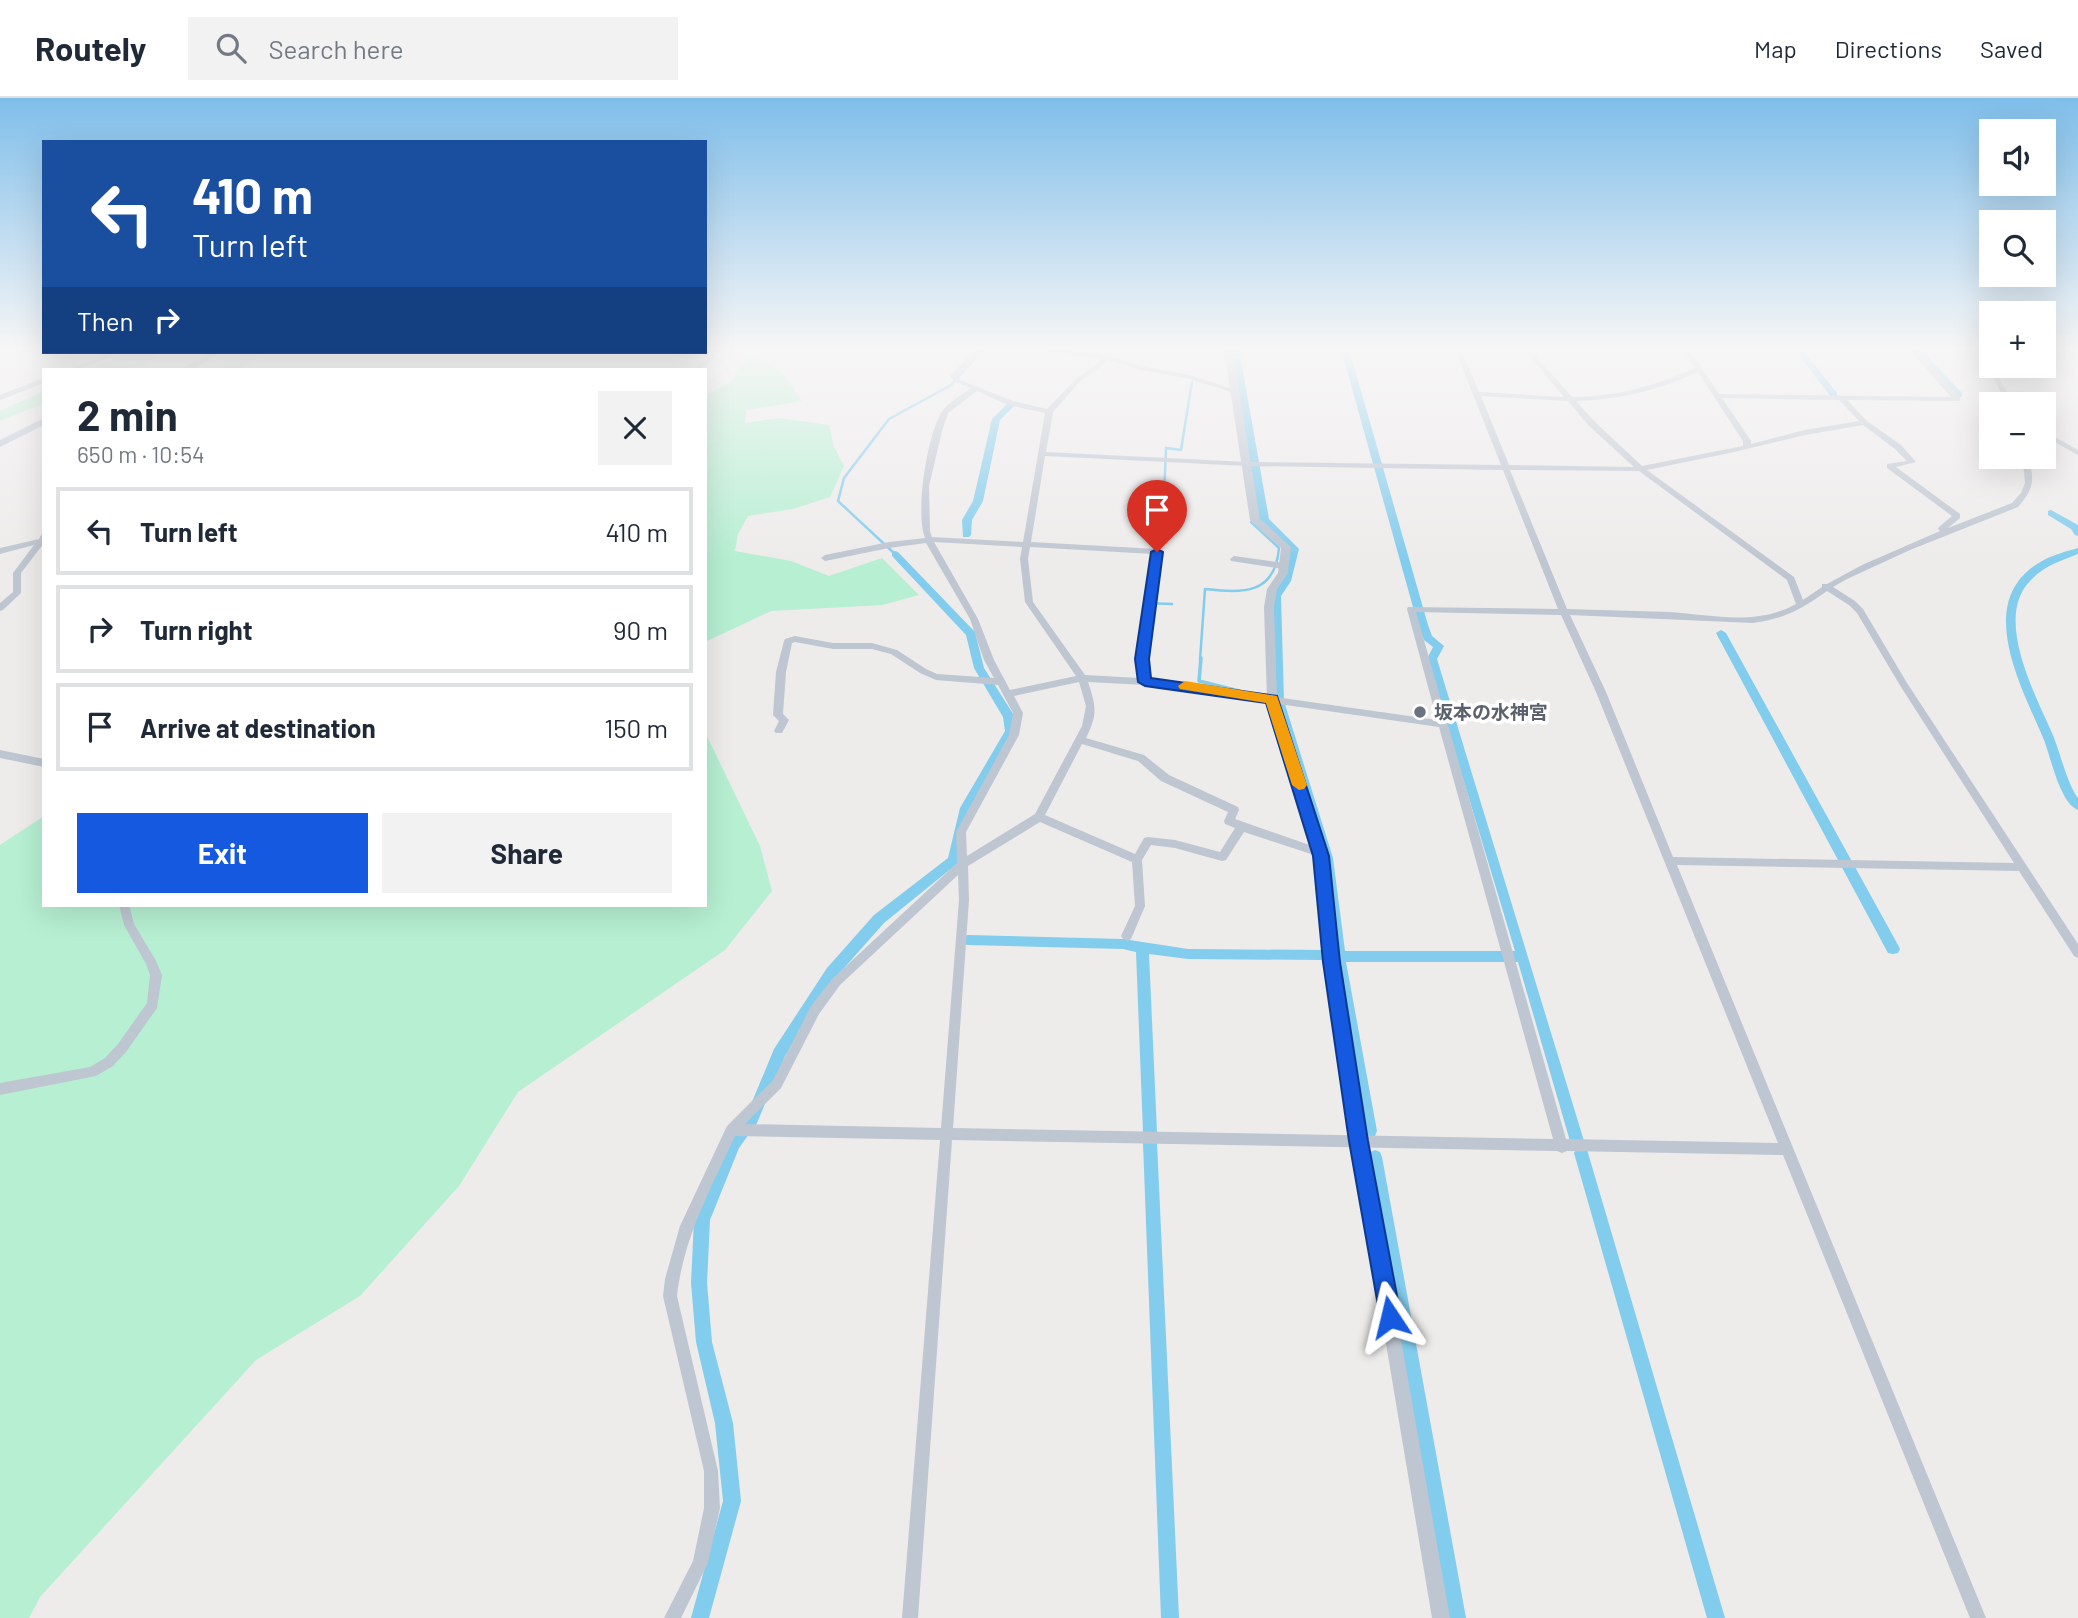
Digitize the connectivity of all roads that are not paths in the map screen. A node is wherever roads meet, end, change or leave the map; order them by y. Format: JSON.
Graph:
{"nodes":[{"id":1,"x":942,"y":420,"type":"edge"},
{"id":2,"x":1048,"y":420,"type":"edge"},
{"id":3,"x":1239,"y":420,"type":"edge"},
{"id":4,"x":1488,"y":420,"type":"edge"},
{"id":5,"x":1591,"y":420,"type":"edge"},
{"id":6,"x":1733,"y":420,"type":"edge"},
{"id":7,"x":1861,"y":420,"type":"edge"},
{"id":8,"x":42,"y":422,"type":"edge"},
{"id":9,"x":1864,"y":423,"type":"junction"},
{"id":10,"x":2056,"y":440,"type":"edge"},
{"id":11,"x":0,"y":444,"type":"edge"},
{"id":12,"x":1747,"y":447,"type":"junction"},
{"id":13,"x":2078,"y":453,"type":"edge"},
{"id":14,"x":1042,"y":454,"type":"junction"},
{"id":15,"x":1247,"y":464,"type":"junction"},
{"id":16,"x":1508,"y":469,"type":"junction"},
{"id":17,"x":1641,"y":469,"type":"junction"},
{"id":18,"x":2028,"y":469,"type":"edge"},
{"id":19,"x":1935,"y":535,"type":"junction"},
{"id":20,"x":41,"y":539,"type":"edge"},
{"id":21,"x":930,"y":539,"type":"junction"},
{"id":22,"x":1027,"y":543,"type":"junction"},
{"id":23,"x":0,"y":551,"type":"edge"},
{"id":24,"x":825,"y":558,"type":"dead end"},
{"id":25,"x":1234,"y":559,"type":"dead end"},
{"id":26,"x":1284,"y":566,"type":"junction"},
{"id":27,"x":1825,"y":586,"type":"junction"},
{"id":28,"x":1801,"y":605,"type":"junction"},
{"id":29,"x":0,"y":608,"type":"edge"},
{"id":30,"x":1564,"y":612,"type":"junction"},
{"id":31,"x":1083,"y":678,"type":"junction"},
{"id":32,"x":1001,"y":682,"type":"junction"},
{"id":33,"x":1145,"y":682,"type":"junction"},
{"id":34,"x":1009,"y":694,"type":"junction"},
{"id":35,"x":1272,"y":699,"type":"junction"},
{"id":36,"x":1442,"y":724,"type":"junction"},
{"id":37,"x":779,"y":731,"type":"dead end"},
{"id":38,"x":1081,"y":740,"type":"junction"},
{"id":39,"x":0,"y":754,"type":"edge"},
{"id":40,"x":42,"y":763,"type":"edge"},
{"id":41,"x":1039,"y":817,"type":"junction"},
{"id":42,"x":1242,"y":827,"type":"junction"},
{"id":43,"x":1320,"y":853,"type":"junction"},
{"id":44,"x":1138,"y":860,"type":"junction"},
{"id":45,"x":1669,"y":862,"type":"junction"},
{"id":46,"x":964,"y":863,"type":"junction"},
{"id":47,"x":2022,"y":867,"type":"junction"},
{"id":48,"x":124,"y":907,"type":"edge"},
{"id":49,"x":1127,"y":936,"type":"dead end"},
{"id":50,"x":2078,"y":953,"type":"edge"},
{"id":51,"x":0,"y":1089,"type":"edge"},
{"id":52,"x":731,"y":1130,"type":"junction"},
{"id":53,"x":948,"y":1134,"type":"junction"},
{"id":54,"x":1359,"y":1141,"type":"junction"},
{"id":55,"x":1562,"y":1147,"type":"junction"},
{"id":56,"x":1788,"y":1149,"type":"junction"},
{"id":57,"x":672,"y":1618,"type":"edge"},
{"id":58,"x":910,"y":1618,"type":"edge"},
{"id":59,"x":1441,"y":1618,"type":"edge"},
{"id":60,"x":1978,"y":1618,"type":"edge"}],
"edges":[{"from":1,"to":21,"type":"street"},
{"from":2,"to":14,"type":"street"},
{"from":3,"to":15,"type":"street"},
{"from":4,"to":16,"type":"street"},
{"from":5,"to":17,"type":"street"},
{"from":6,"to":12,"type":"street"},
{"from":7,"to":9,"type":"street"},
{"from":8,"to":11,"type":"main road"},
{"from":9,"to":12,"type":"street"},
{"from":9,"to":19,"type":"street"},
{"from":10,"to":13,"type":"street"},
{"from":12,"to":17,"type":"street"},
{"from":14,"to":15,"type":"street"},
{"from":14,"to":22,"type":"street"},
{"from":15,"to":16,"type":"street"},
{"from":15,"to":26,"type":"street"},
{"from":16,"to":17,"type":"street"},
{"from":16,"to":30,"type":"street"},
{"from":17,"to":28,"type":"street"},
{"from":18,"to":19,"type":"street"},
{"from":19,"to":27,"type":"street"},
{"from":20,"to":23,"type":"street"},
{"from":20,"to":29,"type":"street"},
{"from":21,"to":22,"type":"street"},
{"from":21,"to":24,"type":"street"},
{"from":21,"to":32,"type":"street"},
{"from":22,"to":31,"type":"street"},
{"from":22,"to":33,"type":"street"},
{"from":25,"to":26,"type":"street"},
{"from":26,"to":35,"type":"street"},
{"from":27,"to":28,"type":"street"},
{"from":27,"to":47,"type":"street"},
{"from":28,"to":30,"type":"street"},
{"from":30,"to":36,"type":"street"},
{"from":30,"to":45,"type":"street"},
{"from":31,"to":33,"type":"street"},
{"from":31,"to":34,"type":"street"},
{"from":31,"to":38,"type":"street"},
{"from":32,"to":34,"type":"street"},
{"from":32,"to":37,"type":"street"},
{"from":33,"to":35,"type":"street"},
{"from":34,"to":46,"type":"street"},
{"from":35,"to":36,"type":"street"},
{"from":35,"to":43,"type":"street"},
{"from":36,"to":55,"type":"street"},
{"from":38,"to":41,"type":"street"},
{"from":38,"to":42,"type":"street"},
{"from":39,"to":40,"type":"street"},
{"from":41,"to":44,"type":"street"},
{"from":41,"to":46,"type":"street"},
{"from":42,"to":43,"type":"street"},
{"from":42,"to":44,"type":"street"},
{"from":43,"to":54,"type":"street"},
{"from":44,"to":49,"type":"street"},
{"from":45,"to":47,"type":"street"},
{"from":45,"to":56,"type":"street"},
{"from":46,"to":52,"type":"street"},
{"from":46,"to":53,"type":"street"},
{"from":47,"to":50,"type":"street"},
{"from":48,"to":51,"type":"street"},
{"from":52,"to":53,"type":"street"},
{"from":52,"to":57,"type":"street"},
{"from":53,"to":54,"type":"street"},
{"from":53,"to":58,"type":"street"},
{"from":54,"to":55,"type":"street"},
{"from":54,"to":59,"type":"street"},
{"from":55,"to":56,"type":"street"},
{"from":56,"to":60,"type":"street"}]}
